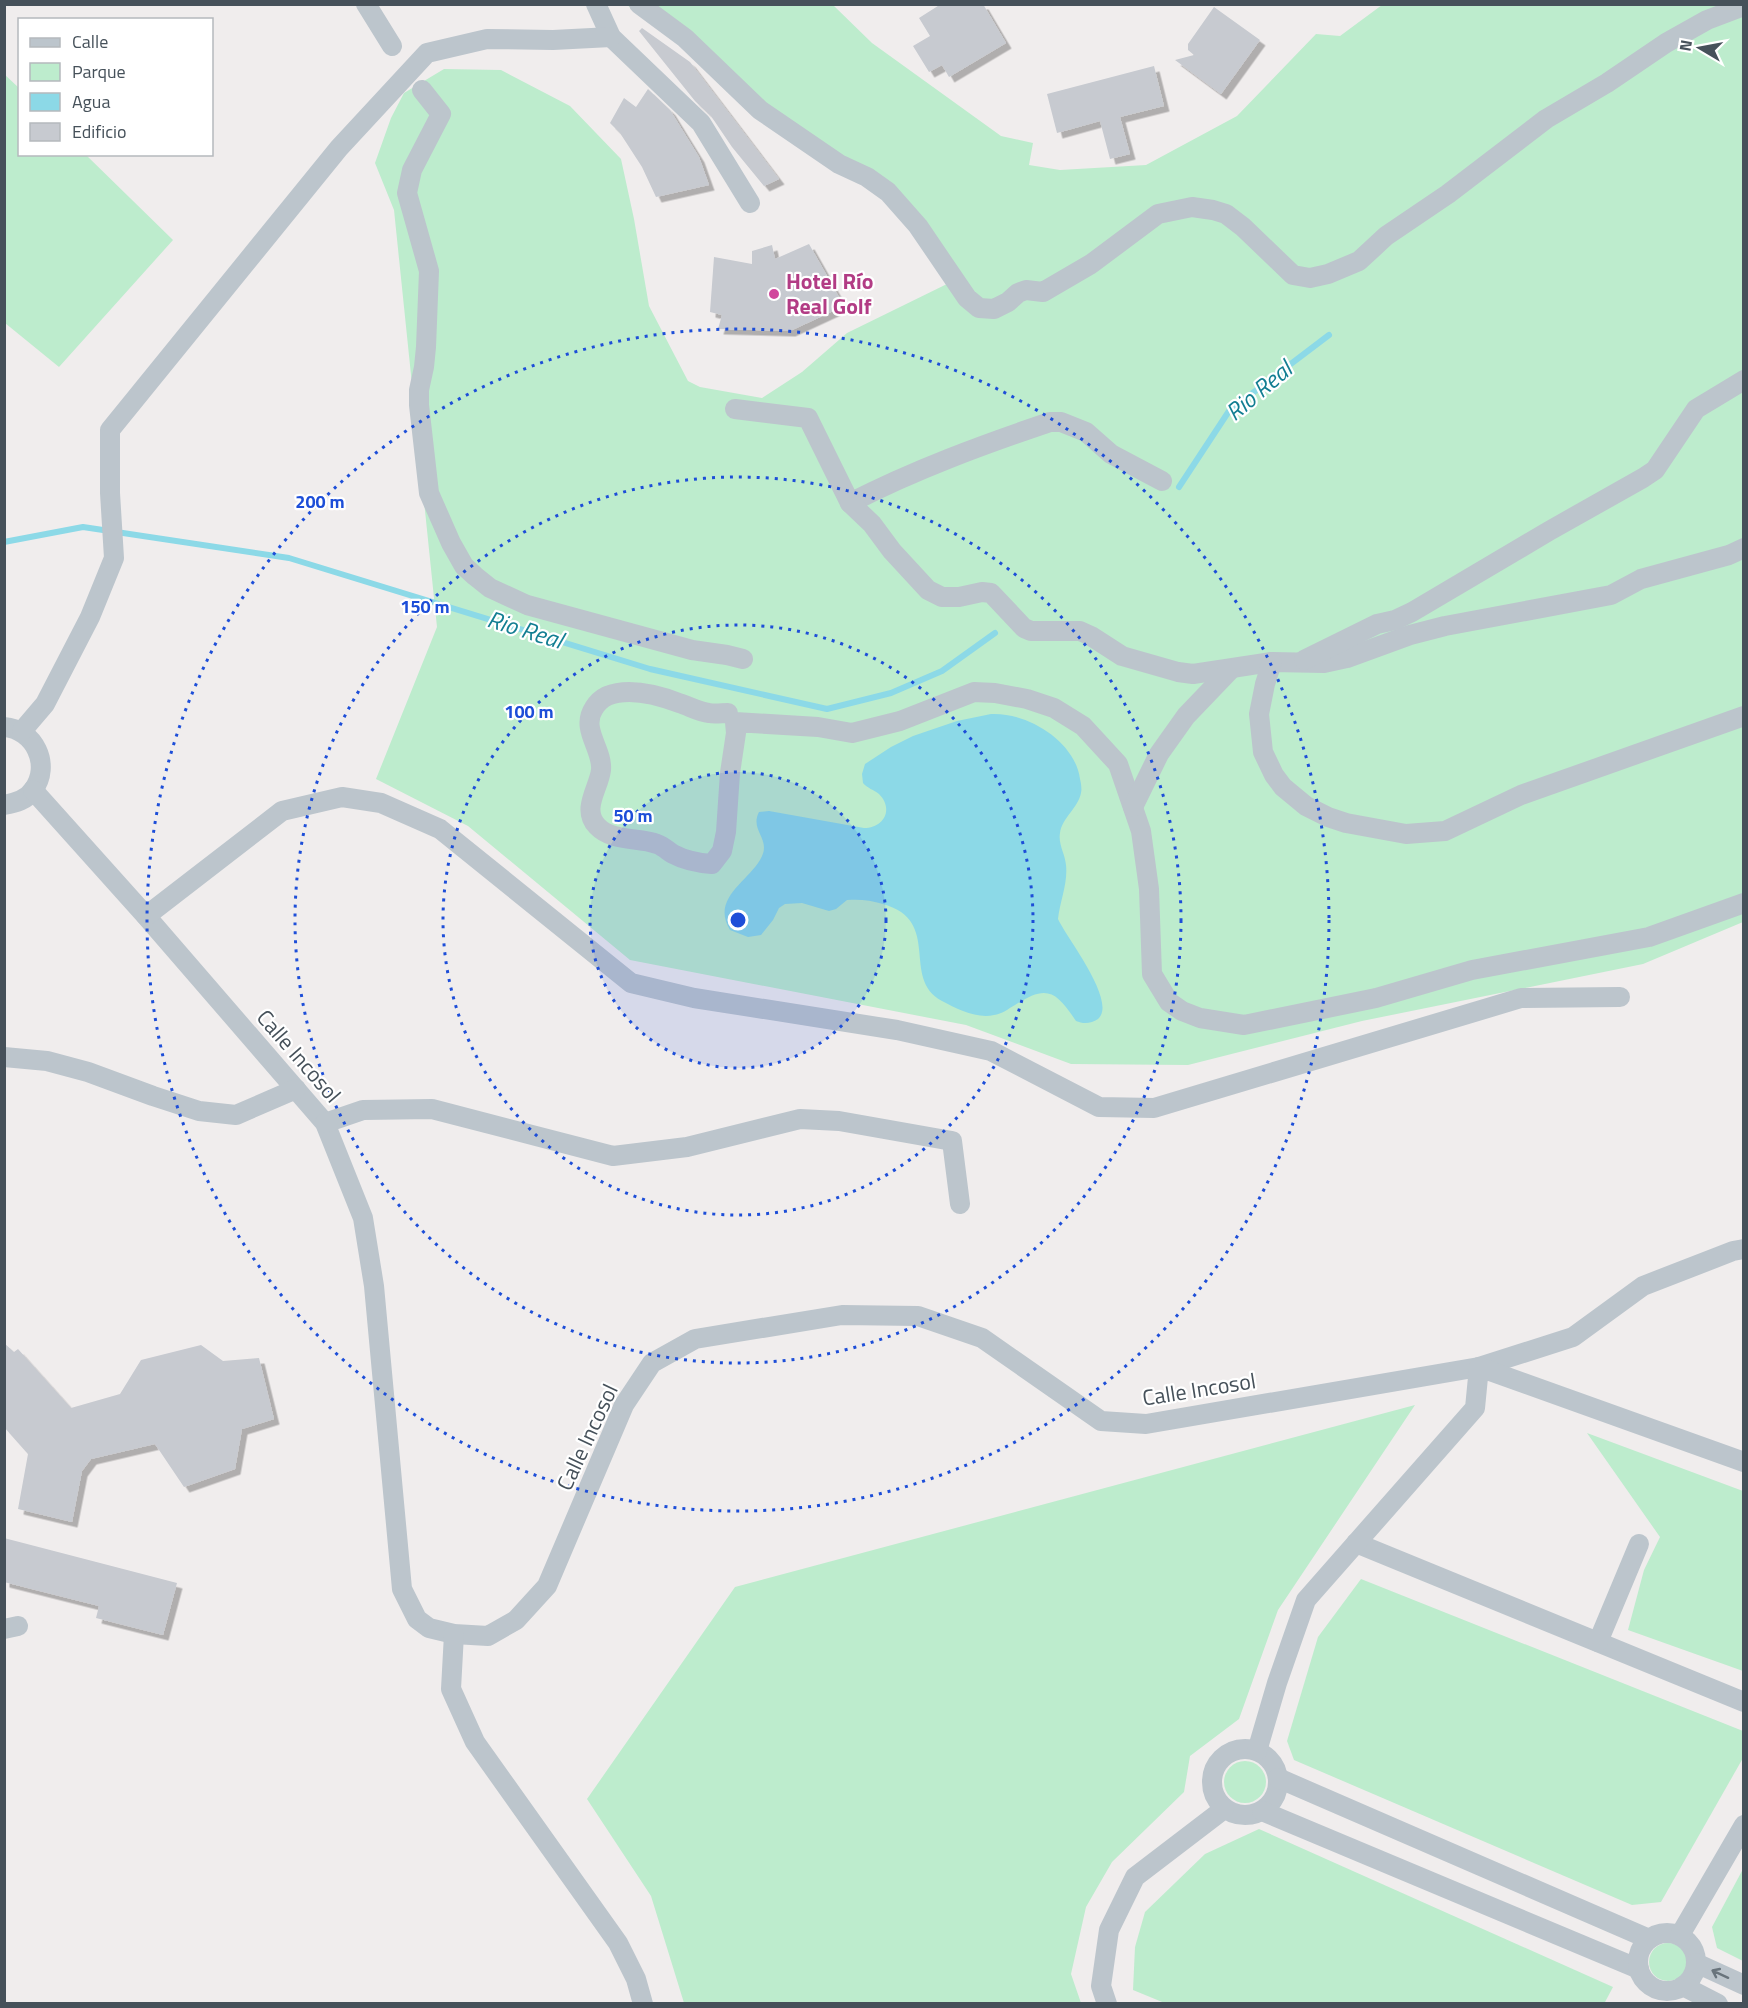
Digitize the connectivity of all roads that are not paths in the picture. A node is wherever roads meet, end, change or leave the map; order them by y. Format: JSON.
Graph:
{"nodes":[{"id":1,"x":366,"y":4,"type":"edge"},
{"id":2,"x":596,"y":4,"type":"edge"},
{"id":3,"x":639,"y":4,"type":"edge"},
{"id":4,"x":1743,"y":6,"type":"edge"},
{"id":5,"x":611,"y":37,"type":"junction"},
{"id":6,"x":392,"y":46,"type":"dead end"},
{"id":7,"x":422,"y":90,"type":"dead end"},
{"id":8,"x":750,"y":203,"type":"dead end"},
{"id":9,"x":1743,"y":380,"type":"edge"},
{"id":10,"x":735,"y":409,"type":"dead end"},
{"id":11,"x":1162,"y":481,"type":"dead end"},
{"id":12,"x":850,"y":503,"type":"junction"},
{"id":13,"x":1743,"y":548,"type":"edge"},
{"id":14,"x":743,"y":659,"type":"dead end"},
{"id":15,"x":1272,"y":662,"type":"junction"},
{"id":16,"x":1302,"y":662,"type":"junction"},
{"id":17,"x":1231,"y":669,"type":"junction"},
{"id":18,"x":728,"y":713,"type":"dead end"},
{"id":19,"x":1743,"y":716,"type":"edge"},
{"id":20,"x":13,"y":729,"type":"edge"},
{"id":21,"x":33,"y":790,"type":"junction"},
{"id":22,"x":4,"y":805,"type":"edge"},
{"id":23,"x":1134,"y":807,"type":"junction"},
{"id":24,"x":1743,"y":903,"type":"edge"},
{"id":25,"x":146,"y":916,"type":"junction"},
{"id":26,"x":1620,"y":997,"type":"dead end"},
{"id":27,"x":4,"y":1057,"type":"edge"},
{"id":28,"x":296,"y":1089,"type":"junction"},
{"id":29,"x":325,"y":1123,"type":"junction"},
{"id":30,"x":960,"y":1204,"type":"dead end"},
{"id":31,"x":1743,"y":1249,"type":"edge"},
{"id":32,"x":1479,"y":1367,"type":"junction"},
{"id":33,"x":1743,"y":1462,"type":"edge"},
{"id":34,"x":1356,"y":1543,"type":"junction"},
{"id":35,"x":1639,"y":1544,"type":"dead end"},
{"id":36,"x":454,"y":1634,"type":"junction"},
{"id":37,"x":1599,"y":1642,"type":"junction"},
{"id":38,"x":1743,"y":1702,"type":"edge"},
{"id":39,"x":1257,"y":1751,"type":"junction"},
{"id":40,"x":1278,"y":1778,"type":"junction"},
{"id":41,"x":1224,"y":1809,"type":"junction"},
{"id":42,"x":1262,"y":1811,"type":"junction"},
{"id":43,"x":1743,"y":1825,"type":"edge"},
{"id":44,"x":1680,"y":1935,"type":"junction"},
{"id":45,"x":1649,"y":1939,"type":"junction"},
{"id":46,"x":1696,"y":1963,"type":"junction"},
{"id":47,"x":1639,"y":1969,"type":"junction"},
{"id":48,"x":1743,"y":1985,"type":"edge"},
{"id":49,"x":1683,"y":1986,"type":"junction"},
{"id":50,"x":1647,"y":1995,"type":"edge"},
{"id":51,"x":643,"y":2004,"type":"edge"},
{"id":52,"x":1107,"y":2004,"type":"edge"},
{"id":53,"x":1718,"y":2004,"type":"edge"}],
"edges":[{"from":1,"to":6,"type":"street"},
{"from":2,"to":5,"type":"street"},
{"from":3,"to":4,"type":"street"},
{"from":5,"to":8,"type":"street"},
{"from":5,"to":20,"type":"street"},
{"from":7,"to":14,"type":"street"},
{"from":9,"to":16,"type":"street"},
{"from":10,"to":12,"type":"street"},
{"from":11,"to":12,"type":"street"},
{"from":12,"to":17,"type":"street"},
{"from":13,"to":16,"type":"street"},
{"from":15,"to":16,"type":"street"},
{"from":15,"to":17,"type":"street"},
{"from":15,"to":19,"type":"street"},
{"from":17,"to":23,"type":"street"},
{"from":18,"to":23,"type":"street"},
{"from":20,"to":21,"type":"street"},
{"from":21,"to":22,"type":"street"},
{"from":21,"to":25,"type":"street","name":"Calle Incosol"},
{"from":23,"to":24,"type":"street"},
{"from":25,"to":26,"type":"street"},
{"from":25,"to":28,"type":"street","name":"Calle Incosol"},
{"from":27,"to":28,"type":"street"},
{"from":28,"to":29,"type":"street","name":"Calle Incosol"},
{"from":29,"to":30,"type":"street"},
{"from":29,"to":36,"type":"street","name":"Calle Incosol"},
{"from":31,"to":32,"type":"street","name":"Calle Incosol"},
{"from":32,"to":33,"type":"street"},
{"from":32,"to":34,"type":"street"},
{"from":32,"to":36,"type":"street","name":"Calle Incosol"},
{"from":34,"to":37,"type":"street"},
{"from":34,"to":39,"type":"street"},
{"from":35,"to":37,"type":"street"},
{"from":36,"to":51,"type":"street"},
{"from":37,"to":38,"type":"street"},
{"from":39,"to":40,"type":"street"},
{"from":39,"to":41,"type":"street"},
{"from":40,"to":42,"type":"street"},
{"from":40,"to":45,"type":"street"},
{"from":41,"to":42,"type":"street"},
{"from":41,"to":52,"type":"street"},
{"from":42,"to":47,"type":"street"},
{"from":43,"to":44,"type":"street"},
{"from":44,"to":45,"type":"street"},
{"from":44,"to":46,"type":"street"},
{"from":45,"to":47,"type":"street"},
{"from":48,"to":46,"type":"street","one_way":true},
{"from":46,"to":49,"type":"street"},
{"from":47,"to":50,"type":"street"},
{"from":49,"to":50,"type":"street"},
{"from":49,"to":53,"type":"street"}]}
